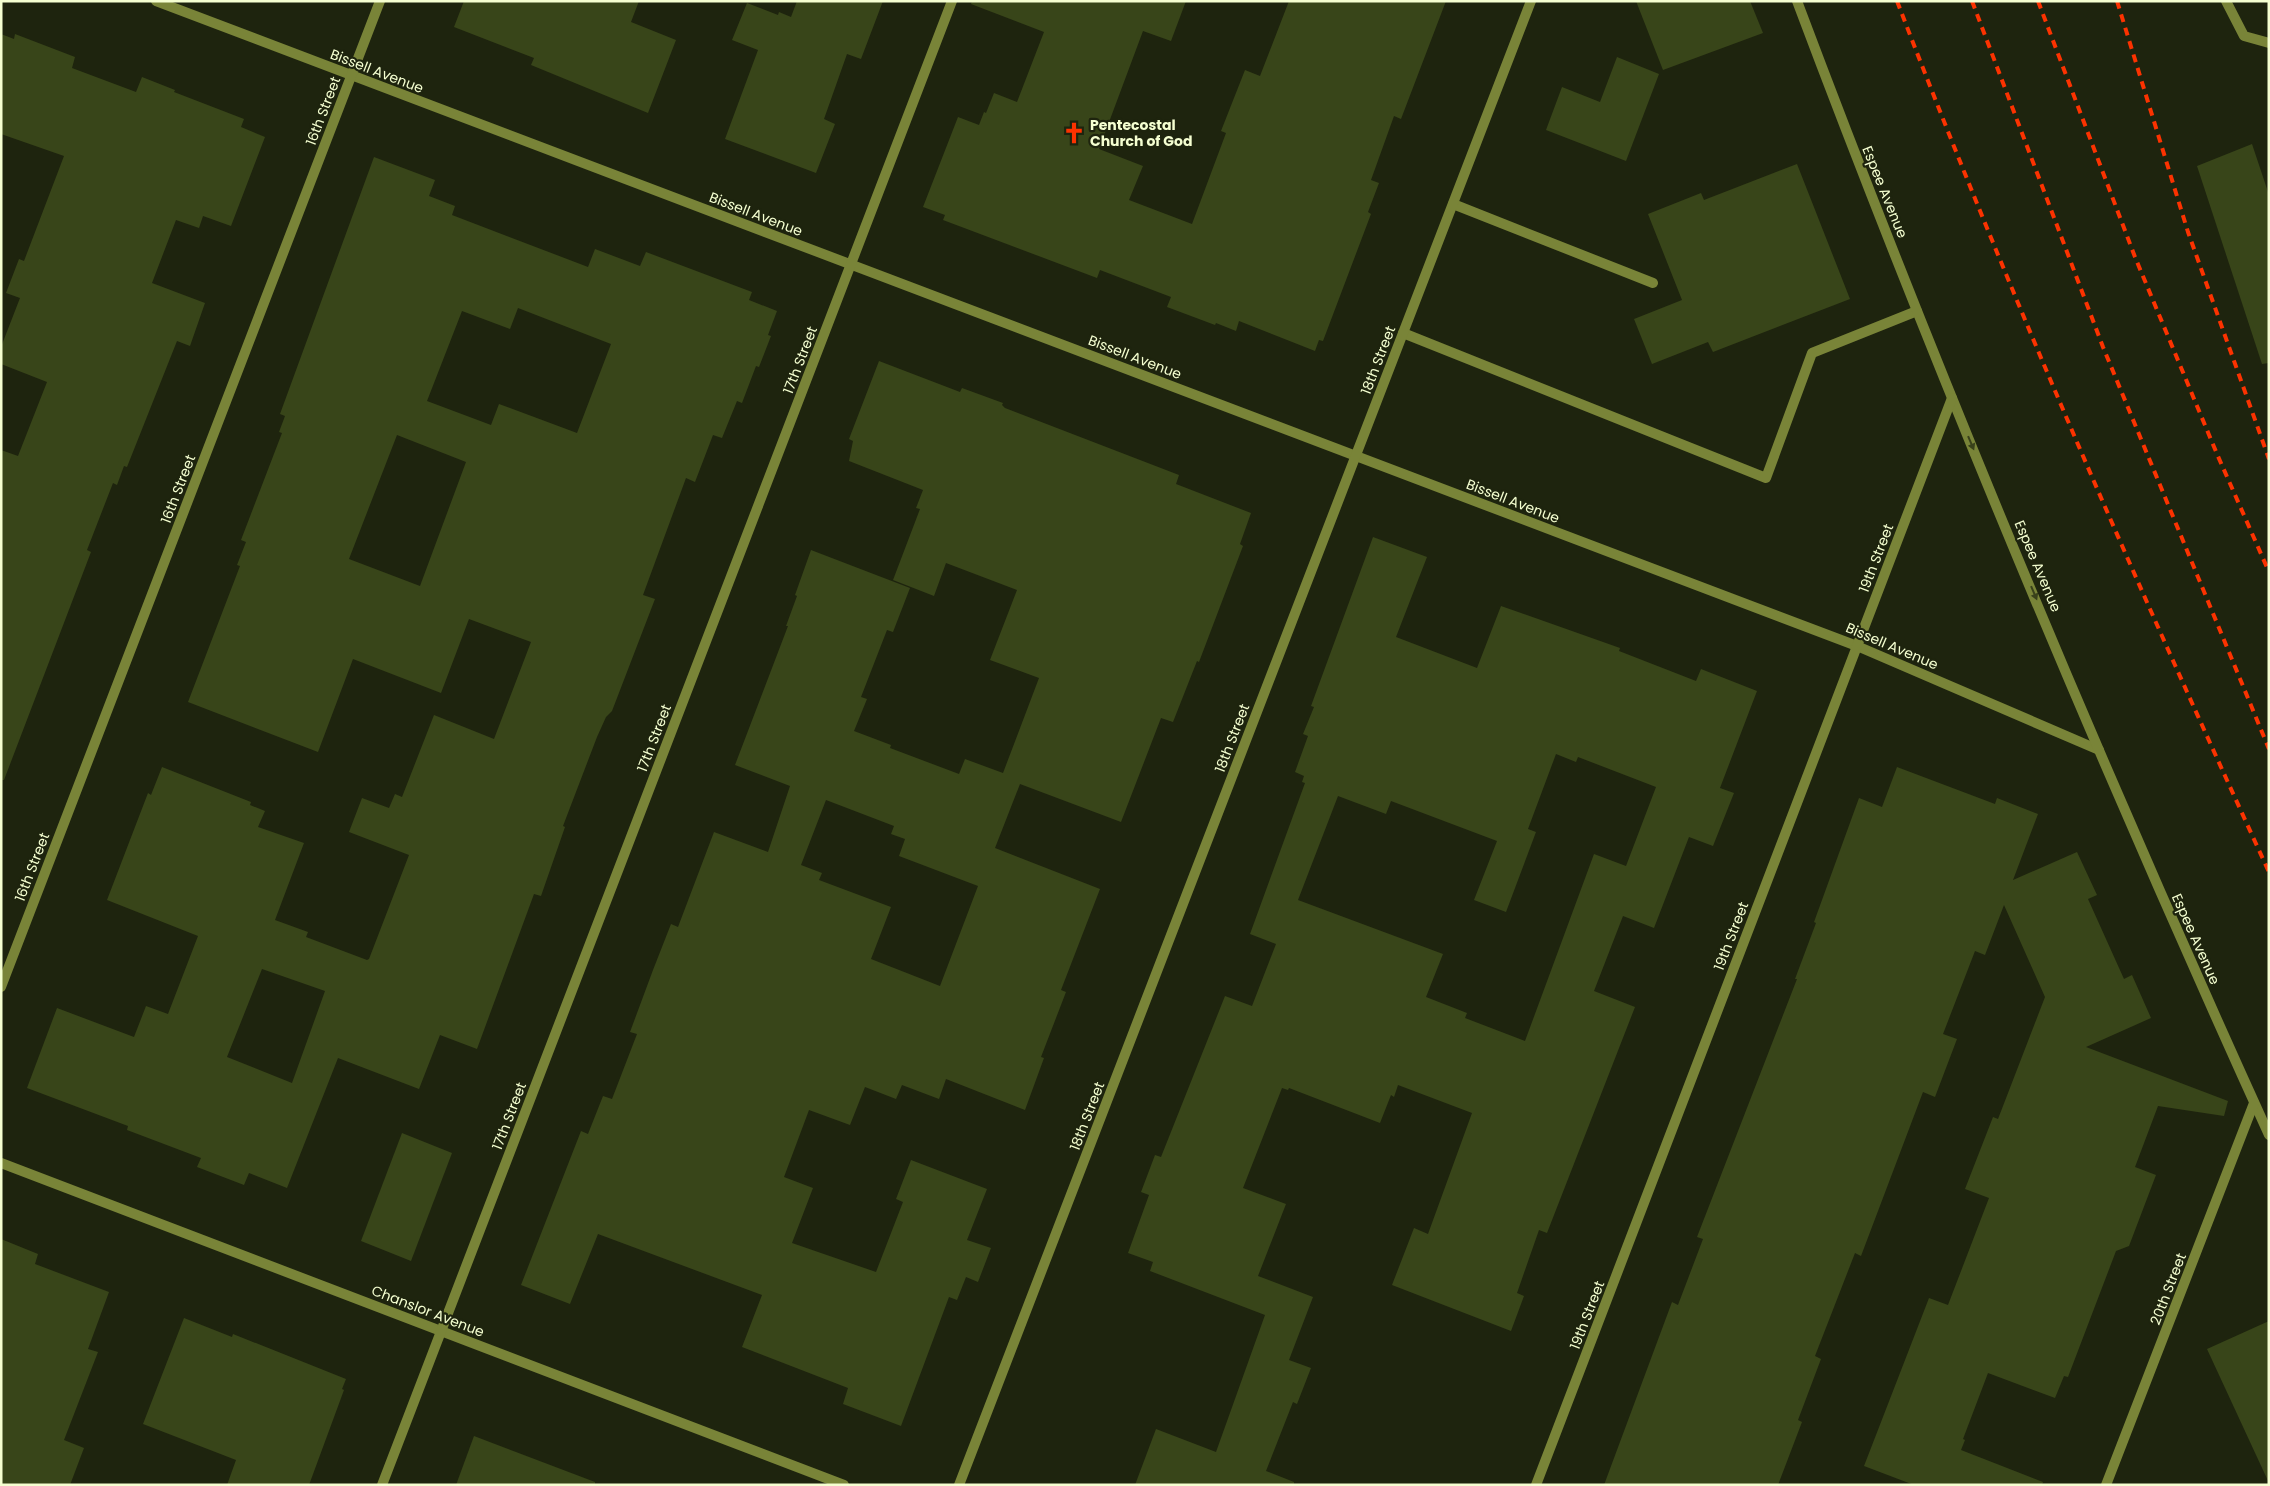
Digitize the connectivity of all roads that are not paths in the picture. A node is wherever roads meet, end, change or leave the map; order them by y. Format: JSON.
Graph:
{"nodes":[{"id":1,"x":156,"y":1,"type":"edge"},
{"id":2,"x":380,"y":1,"type":"edge"},
{"id":3,"x":952,"y":1,"type":"edge"},
{"id":4,"x":1531,"y":1,"type":"edge"},
{"id":5,"x":1797,"y":1,"type":"edge"},
{"id":6,"x":2226,"y":1,"type":"edge"},
{"id":7,"x":2269,"y":43,"type":"edge"},
{"id":8,"x":351,"y":75,"type":"junction"},
{"id":9,"x":1453,"y":204,"type":"junction"},
{"id":10,"x":851,"y":265,"type":"junction"},
{"id":11,"x":1652,"y":283,"type":"dead end"},
{"id":12,"x":1917,"y":311,"type":"junction"},
{"id":13,"x":1403,"y":333,"type":"junction"},
{"id":14,"x":1952,"y":398,"type":"junction"},
{"id":15,"x":1356,"y":456,"type":"junction"},
{"id":16,"x":1857,"y":646,"type":"junction"},
{"id":17,"x":2099,"y":750,"type":"junction"},
{"id":18,"x":1,"y":987,"type":"edge"},
{"id":19,"x":2254,"y":1103,"type":"junction"},
{"id":20,"x":2269,"y":1135,"type":"edge"},
{"id":21,"x":1,"y":1163,"type":"edge"},
{"id":22,"x":441,"y":1331,"type":"junction"},
{"id":23,"x":382,"y":1485,"type":"edge"},
{"id":24,"x":844,"y":1485,"type":"edge"},
{"id":25,"x":960,"y":1485,"type":"edge"},
{"id":26,"x":1536,"y":1485,"type":"edge"},
{"id":27,"x":2106,"y":1485,"type":"edge"}],
"edges":[{"from":1,"to":8,"type":"street","name":"Bissell Avenue"},
{"from":2,"to":8,"type":"street","name":"16th Street"},
{"from":3,"to":10,"type":"street","name":"17th Street"},
{"from":4,"to":9,"type":"street","name":"18th Street"},
{"from":5,"to":12,"type":"street","name":"Espee Avenue"},
{"from":6,"to":7,"type":"street"},
{"from":8,"to":10,"type":"street","name":"Bissell Avenue"},
{"from":8,"to":18,"type":"street","name":"16th Street"},
{"from":9,"to":11,"type":"street"},
{"from":9,"to":13,"type":"street","name":"18th Street"},
{"from":10,"to":15,"type":"street","name":"Bissell Avenue"},
{"from":10,"to":22,"type":"street","name":"17th Street"},
{"from":12,"to":13,"type":"street"},
{"from":12,"to":14,"type":"street","name":"Espee Avenue"},
{"from":13,"to":15,"type":"street","name":"18th Street"},
{"from":14,"to":16,"type":"street","name":"19th Street"},
{"from":14,"to":17,"type":"street","name":"Espee Avenue","one_way":true},
{"from":15,"to":16,"type":"street","name":"Bissell Avenue"},
{"from":15,"to":25,"type":"street","name":"18th Street"},
{"from":16,"to":17,"type":"street","name":"Bissell Avenue"},
{"from":16,"to":26,"type":"street","name":"19th Street"},
{"from":17,"to":19,"type":"street","name":"Espee Avenue"},
{"from":19,"to":20,"type":"street","name":"Espee Avenue"},
{"from":19,"to":27,"type":"street","name":"20th Street"},
{"from":21,"to":22,"type":"street","name":"Chanslor Avenue"},
{"from":22,"to":23,"type":"street","name":"17th Street"},
{"from":22,"to":24,"type":"street","name":"Chanslor Avenue"}]}
